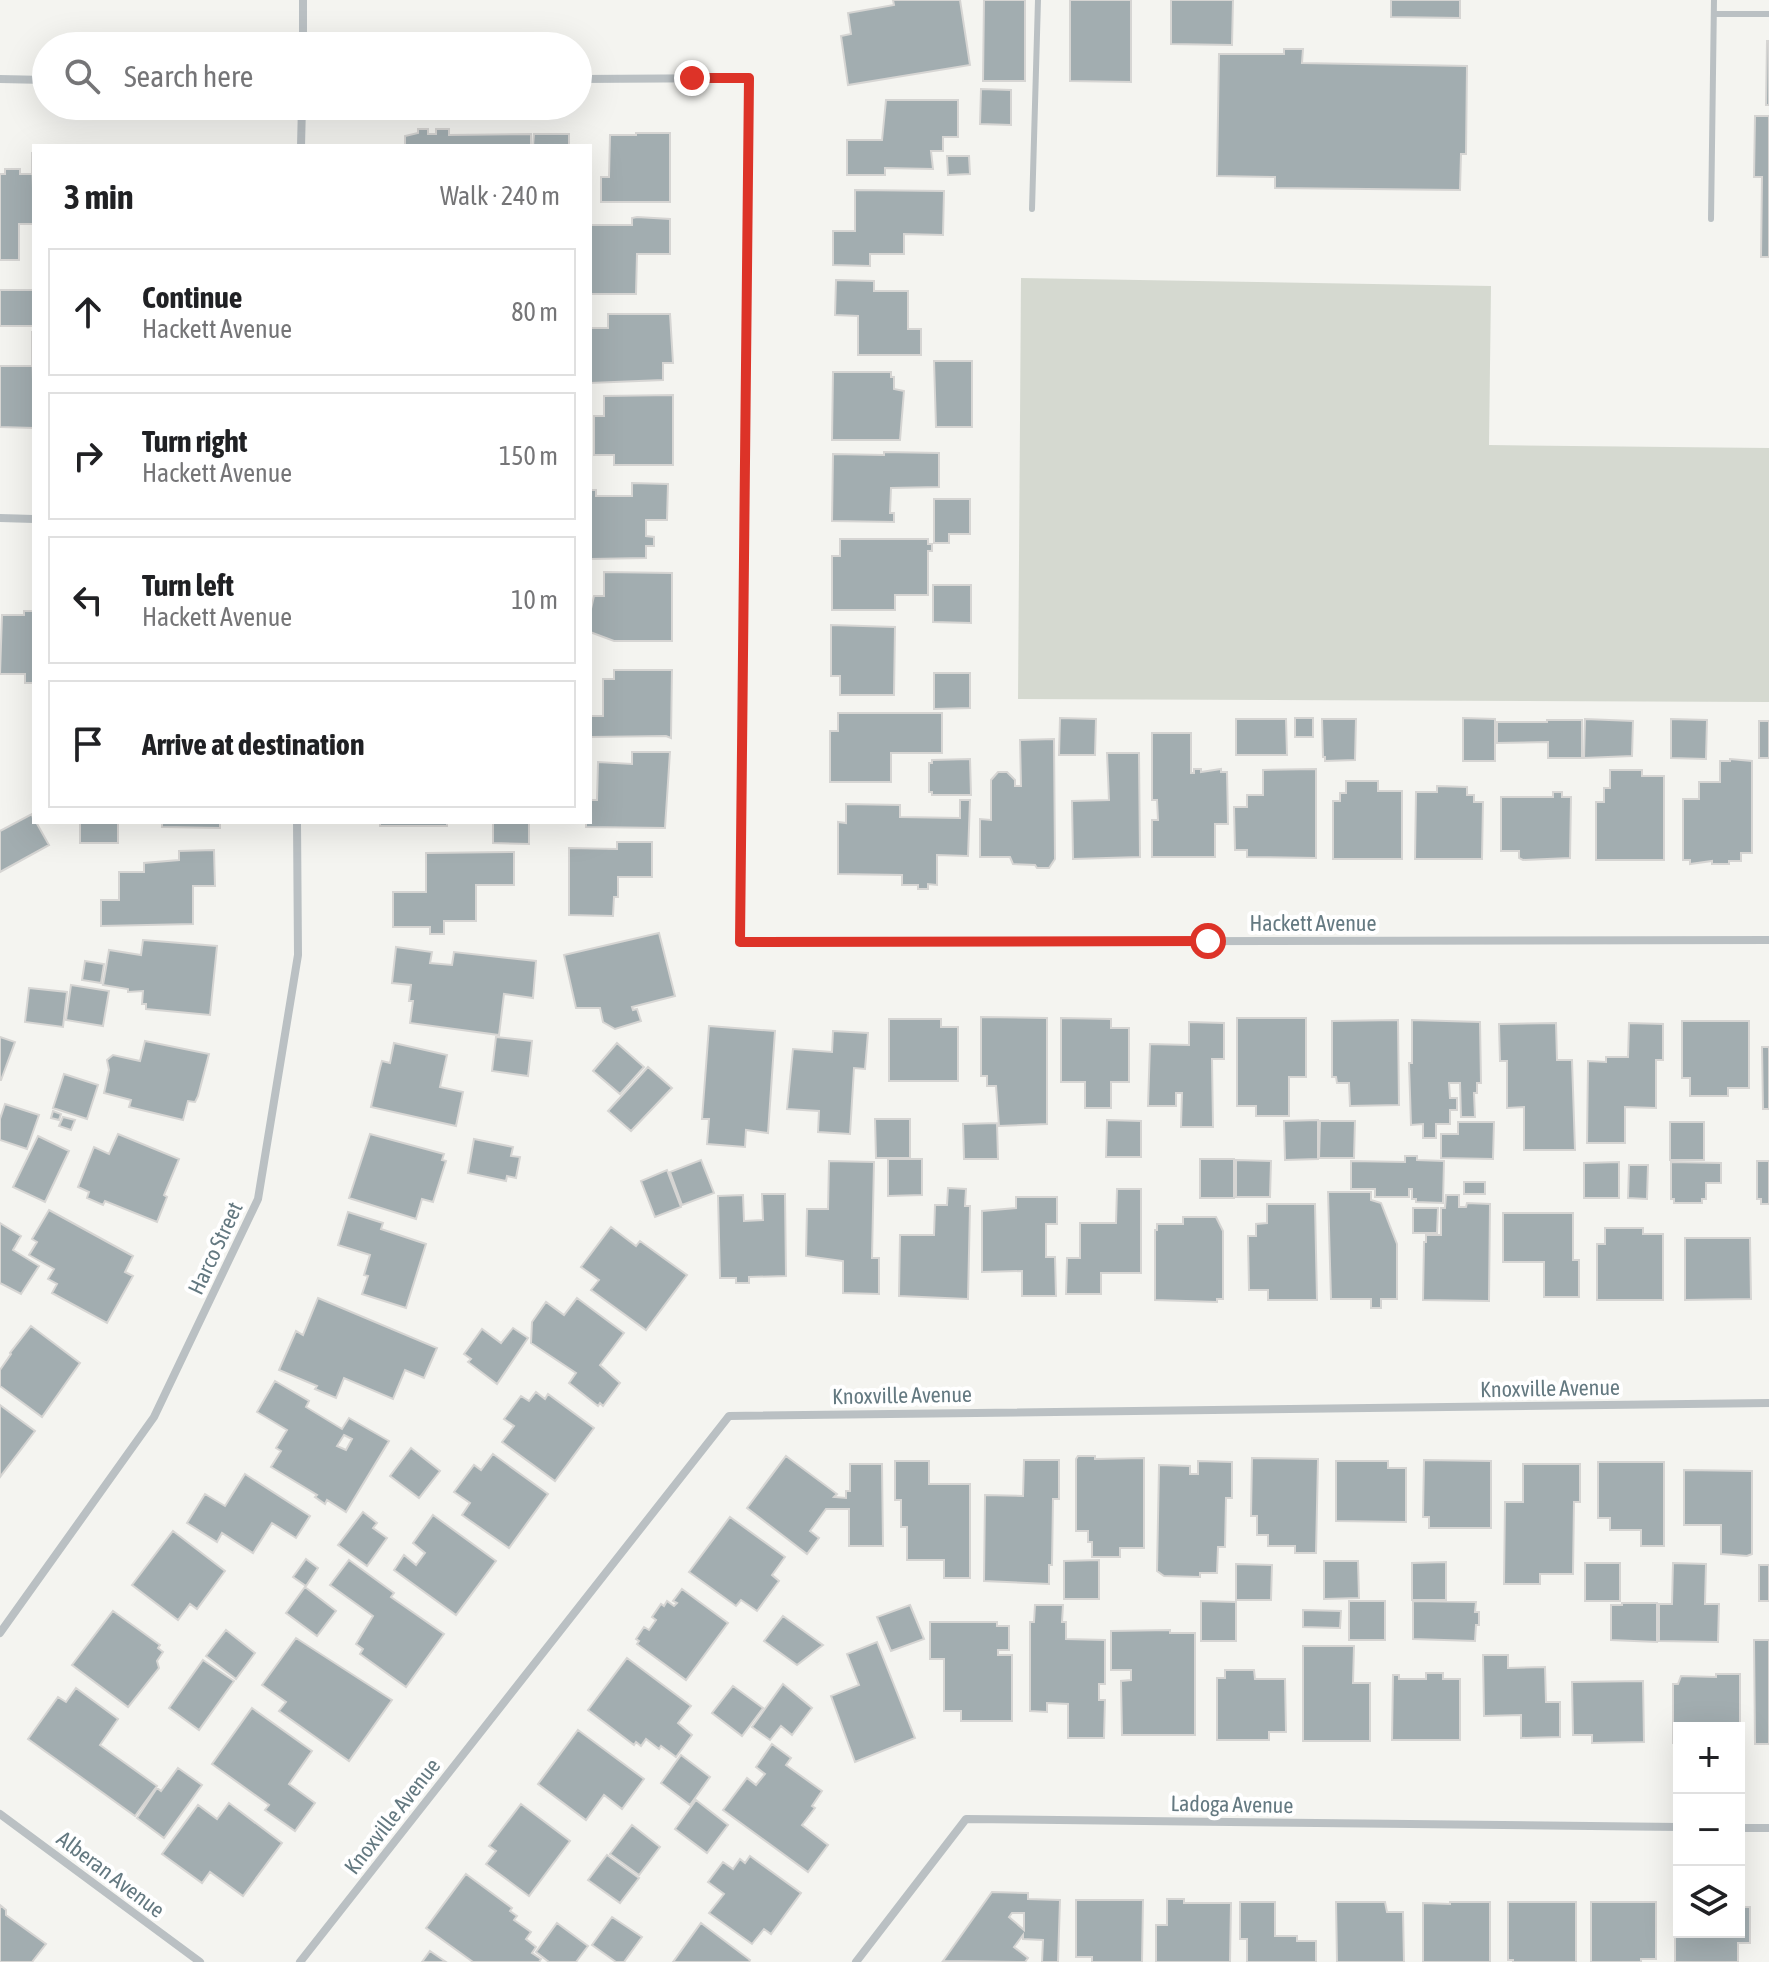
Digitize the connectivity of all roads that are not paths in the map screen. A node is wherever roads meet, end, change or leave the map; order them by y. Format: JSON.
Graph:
{"nodes":[{"id":1,"x":303,"y":0,"type":"edge"},
{"id":2,"x":1038,"y":0,"type":"edge"},
{"id":3,"x":1714,"y":0,"type":"edge"},
{"id":4,"x":1714,"y":14,"type":"junction"},
{"id":5,"x":1769,"y":14,"type":"edge"},
{"id":6,"x":303,"y":32,"type":"edge"},
{"id":7,"x":0,"y":79,"type":"edge"},
{"id":8,"x":592,"y":79,"type":"edge"},
{"id":9,"x":32,"y":80,"type":"edge"},
{"id":10,"x":302,"y":120,"type":"edge"},
{"id":11,"x":301,"y":144,"type":"edge"},
{"id":12,"x":1032,"y":209,"type":"dead end"},
{"id":13,"x":1711,"y":219,"type":"dead end"},
{"id":14,"x":0,"y":518,"type":"edge"},
{"id":15,"x":32,"y":519,"type":"edge"},
{"id":16,"x":297,"y":824,"type":"edge"},
{"id":17,"x":1769,"y":940,"type":"edge"},
{"id":18,"x":1769,"y":1403,"type":"edge"},
{"id":19,"x":0,"y":1633,"type":"edge"},
{"id":20,"x":0,"y":1814,"type":"edge"},
{"id":21,"x":1673,"y":1827,"type":"edge"},
{"id":22,"x":1745,"y":1828,"type":"edge"},
{"id":23,"x":1769,"y":1828,"type":"edge"},
{"id":24,"x":200,"y":1962,"type":"edge"},
{"id":25,"x":300,"y":1962,"type":"edge"},
{"id":26,"x":856,"y":1962,"type":"edge"}],
"edges":[{"from":1,"to":6,"type":"street"},
{"from":2,"to":12,"type":"lane"},
{"from":3,"to":4,"type":"lane"},
{"from":4,"to":5,"type":"lane"},
{"from":4,"to":13,"type":"lane"},
{"from":7,"to":9,"type":"street"},
{"from":8,"to":17,"type":"street","name":"Hackett Avenue"},
{"from":10,"to":11,"type":"street"},
{"from":14,"to":15,"type":"street"},
{"from":16,"to":19,"type":"street","name":"Harco Street"},
{"from":18,"to":25,"type":"street","name":"Knoxville Avenue"},
{"from":20,"to":24,"type":"street","name":"Alberan Avenue"},
{"from":21,"to":26,"type":"street","name":"Ladoga Avenue"},
{"from":22,"to":23,"type":"street"}]}
